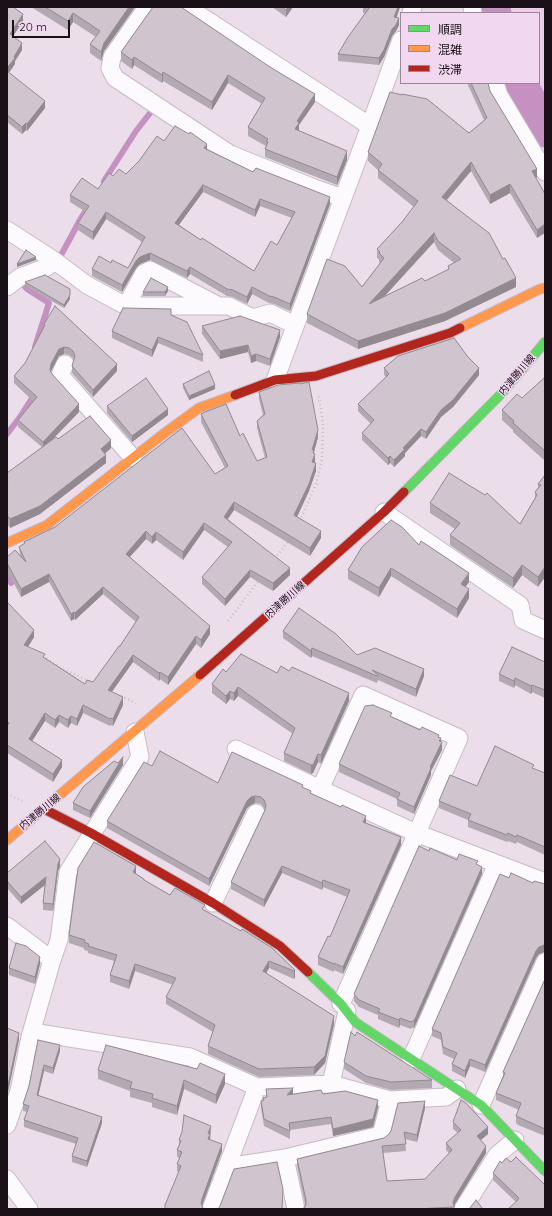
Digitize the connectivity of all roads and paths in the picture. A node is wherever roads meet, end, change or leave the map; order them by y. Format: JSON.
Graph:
{"nodes":[{"id":1,"x":147,"y":7,"type":"edge"},
{"id":2,"x":187,"y":7,"type":"edge"},
{"id":3,"x":400,"y":43,"type":"edge"},
{"id":4,"x":495,"y":84,"type":"edge"},
{"id":5,"x":370,"y":126,"type":"junction"},
{"id":6,"x":545,"y":172,"type":"edge"},
{"id":7,"x":343,"y":198,"type":"junction"},
{"id":8,"x":7,"y":230,"type":"edge"},
{"id":9,"x":55,"y":261,"type":"junction"},
{"id":10,"x":7,"y":287,"type":"edge"},
{"id":11,"x":545,"y":288,"type":"edge"},
{"id":12,"x":126,"y":306,"type":"junction"},
{"id":13,"x":220,"y":306,"type":"junction"},
{"id":14,"x":295,"y":325,"type":"junction"},
{"id":15,"x":545,"y":342,"type":"edge"},
{"id":16,"x":65,"y":364,"type":"dead end"},
{"id":17,"x":316,"y":376,"type":"junction"},
{"id":18,"x":275,"y":380,"type":"junction"},
{"id":19,"x":133,"y":458,"type":"junction"},
{"id":20,"x":384,"y":512,"type":"junction"},
{"id":21,"x":299,"y":524,"type":"edge"},
{"id":22,"x":291,"y":537,"type":"edge"},
{"id":23,"x":7,"y":543,"type":"edge"},
{"id":24,"x":273,"y":561,"type":"edge"},
{"id":25,"x":264,"y":574,"type":"edge"},
{"id":26,"x":227,"y":622,"type":"dead end"},
{"id":27,"x":545,"y":630,"type":"edge"},
{"id":28,"x":38,"y":654,"type":"edge"},
{"id":29,"x":95,"y":684,"type":"edge"},
{"id":30,"x":116,"y":694,"type":"edge"},
{"id":31,"x":157,"y":713,"type":"junction"},
{"id":32,"x":135,"y":732,"type":"junction"},
{"id":33,"x":236,"y":749,"type":"dead end"},
{"id":34,"x":320,"y":789,"type":"junction"},
{"id":35,"x":44,"y":809,"type":"junction"},
{"id":36,"x":256,"y":813,"type":"dead end"},
{"id":37,"x":91,"y":833,"type":"junction"},
{"id":38,"x":416,"y":833,"type":"junction"},
{"id":39,"x":7,"y":840,"type":"edge"},
{"id":40,"x":497,"y":864,"type":"junction"},
{"id":41,"x":545,"y":882,"type":"edge"},
{"id":42,"x":213,"y":903,"type":"junction"},
{"id":43,"x":7,"y":926,"type":"edge"},
{"id":44,"x":52,"y":960,"type":"junction"},
{"id":45,"x":545,"y":962,"type":"edge"},
{"id":46,"x":344,"y":1008,"type":"junction"},
{"id":47,"x":32,"y":1032,"type":"junction"},
{"id":48,"x":411,"y":1059,"type":"junction"},
{"id":49,"x":331,"y":1084,"type":"junction"},
{"id":50,"x":257,"y":1087,"type":"junction"},
{"id":51,"x":457,"y":1089,"type":"junction"},
{"id":52,"x":390,"y":1100,"type":"junction"},
{"id":53,"x":481,"y":1105,"type":"junction"},
{"id":54,"x":7,"y":1125,"type":"edge"},
{"id":55,"x":515,"y":1140,"type":"junction"},
{"id":56,"x":285,"y":1158,"type":"junction"},
{"id":57,"x":544,"y":1166,"type":"edge"},
{"id":58,"x":227,"y":1167,"type":"junction"},
{"id":59,"x":7,"y":1179,"type":"edge"},
{"id":60,"x":29,"y":1209,"type":"edge"},
{"id":61,"x":211,"y":1209,"type":"edge"},
{"id":62,"x":296,"y":1209,"type":"edge"},
{"id":63,"x":463,"y":1209,"type":"edge"}],
"edges":[{"from":1,"to":7,"type":"street"},
{"from":2,"to":5,"type":"street"},
{"from":3,"to":5,"type":"street"},
{"from":4,"to":6,"type":"street"},
{"from":5,"to":7,"type":"street"},
{"from":7,"to":14,"type":"street"},
{"from":8,"to":9,"type":"street"},
{"from":9,"to":10,"type":"street"},
{"from":9,"to":12,"type":"street"},
{"from":11,"to":17,"type":"street"},
{"from":12,"to":13,"type":"street"},
{"from":12,"to":13,"type":"street"},
{"from":13,"to":14,"type":"street"},
{"from":14,"to":18,"type":"street"},
{"from":15,"to":20,"type":"street","name":"内津勝川線"},
{"from":16,"to":19,"type":"street"},
{"from":17,"to":18,"type":"street"},
{"from":17,"to":21,"type":"path"},
{"from":18,"to":19,"type":"street"},
{"from":19,"to":23,"type":"street"},
{"from":20,"to":27,"type":"street"},
{"from":20,"to":31,"type":"street","name":"内津勝川線"},
{"from":22,"to":24,"type":"path"},
{"from":25,"to":26,"type":"path"},
{"from":28,"to":29,"type":"path"},
{"from":30,"to":31,"type":"path"},
{"from":31,"to":32,"type":"street","name":"内津勝川線"},
{"from":32,"to":35,"type":"street","name":"内津勝川線"},
{"from":32,"to":37,"type":"street"},
{"from":33,"to":34,"type":"street"},
{"from":34,"to":38,"type":"street"},
{"from":34,"to":38,"type":"street"},
{"from":35,"to":37,"type":"street"},
{"from":35,"to":39,"type":"street","name":"内津勝川線"},
{"from":36,"to":42,"type":"street"},
{"from":37,"to":42,"type":"street"},
{"from":37,"to":44,"type":"street"},
{"from":38,"to":40,"type":"street"},
{"from":38,"to":46,"type":"street"},
{"from":40,"to":41,"type":"street"},
{"from":40,"to":48,"type":"street"},
{"from":42,"to":46,"type":"street"},
{"from":43,"to":44,"type":"street"},
{"from":44,"to":47,"type":"street"},
{"from":45,"to":53,"type":"street"},
{"from":46,"to":48,"type":"street"},
{"from":46,"to":49,"type":"street"},
{"from":47,"to":50,"type":"street"},
{"from":47,"to":54,"type":"street"},
{"from":48,"to":51,"type":"street"},
{"from":49,"to":50,"type":"street"},
{"from":49,"to":52,"type":"street"},
{"from":50,"to":58,"type":"street"},
{"from":51,"to":52,"type":"street"},
{"from":51,"to":53,"type":"street"},
{"from":52,"to":56,"type":"street"},
{"from":53,"to":55,"type":"street"},
{"from":55,"to":57,"type":"street"},
{"from":55,"to":63,"type":"street"},
{"from":56,"to":58,"type":"street"},
{"from":56,"to":62,"type":"street"},
{"from":58,"to":61,"type":"street"},
{"from":59,"to":60,"type":"street"}]}
